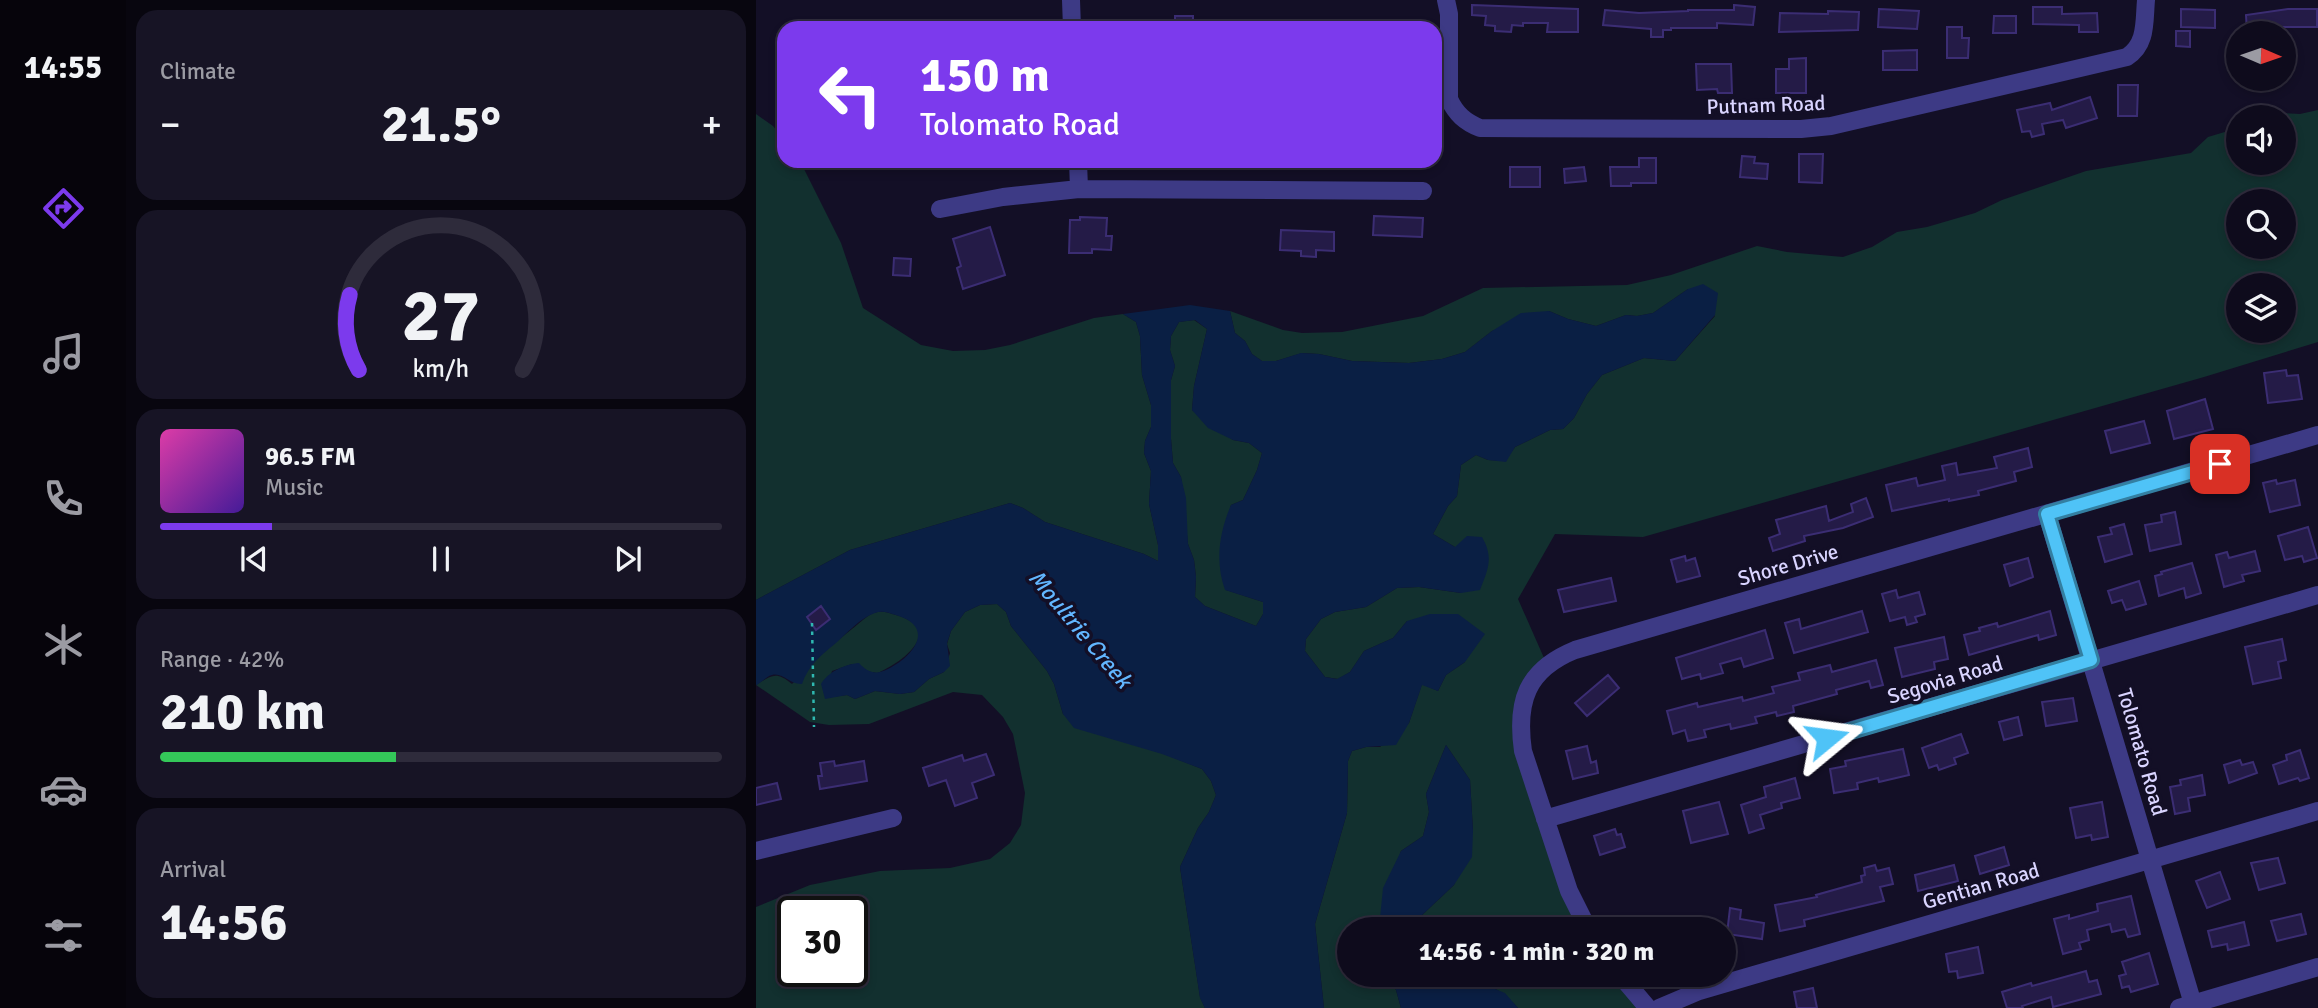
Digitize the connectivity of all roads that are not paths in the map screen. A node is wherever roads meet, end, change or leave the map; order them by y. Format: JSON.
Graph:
{"nodes":[{"id":1,"x":1071,"y":0,"type":"edge"},
{"id":2,"x":1446,"y":0,"type":"edge"},
{"id":3,"x":2146,"y":0,"type":"edge"},
{"id":4,"x":1072,"y":21,"type":"edge"},
{"id":5,"x":1078,"y":168,"type":"edge"},
{"id":6,"x":1079,"y":189,"type":"junction"},
{"id":7,"x":1423,"y":191,"type":"dead end"},
{"id":8,"x":940,"y":209,"type":"dead end"},
{"id":9,"x":2318,"y":435,"type":"edge"},
{"id":10,"x":2047,"y":514,"type":"junction"},
{"id":11,"x":2318,"y":595,"type":"edge"},
{"id":12,"x":2091,"y":660,"type":"junction"},
{"id":13,"x":2318,"y":811,"type":"edge"},
{"id":14,"x":893,"y":818,"type":"dead end"},
{"id":15,"x":1545,"y":819,"type":"junction"},
{"id":16,"x":756,"y":851,"type":"edge"},
{"id":17,"x":2150,"y":860,"type":"junction"},
{"id":18,"x":1582,"y":917,"type":"edge"},
{"id":19,"x":2318,"y":967,"type":"edge"},
{"id":20,"x":1630,"y":987,"type":"edge"},
{"id":21,"x":2186,"y":1006,"type":"edge"},
{"id":22,"x":1648,"y":1008,"type":"edge"},
{"id":23,"x":1659,"y":1008,"type":"edge"}],
"edges":[{"from":1,"to":4,"type":"street"},
{"from":2,"to":3,"type":"street","name":"Putnam Road"},
{"from":5,"to":6,"type":"street"},
{"from":6,"to":7,"type":"street"},
{"from":6,"to":8,"type":"street"},
{"from":9,"to":10,"type":"street","name":"Shore Drive"},
{"from":10,"to":12,"type":"street","name":"Tolomato Road"},
{"from":10,"to":15,"type":"street","name":"Shore Drive"},
{"from":11,"to":12,"type":"street","name":"Segovia Road"},
{"from":12,"to":15,"type":"street","name":"Segovia Road"},
{"from":12,"to":17,"type":"street","name":"Tolomato Road"},
{"from":13,"to":17,"type":"street","name":"Gentian Road"},
{"from":14,"to":16,"type":"street"},
{"from":15,"to":18,"type":"street","name":"Shore Drive"},
{"from":17,"to":21,"type":"street","name":"Tolomato Road"},
{"from":17,"to":23,"type":"street","name":"Gentian Road"},
{"from":19,"to":21,"type":"street"},
{"from":20,"to":22,"type":"street"}]}
